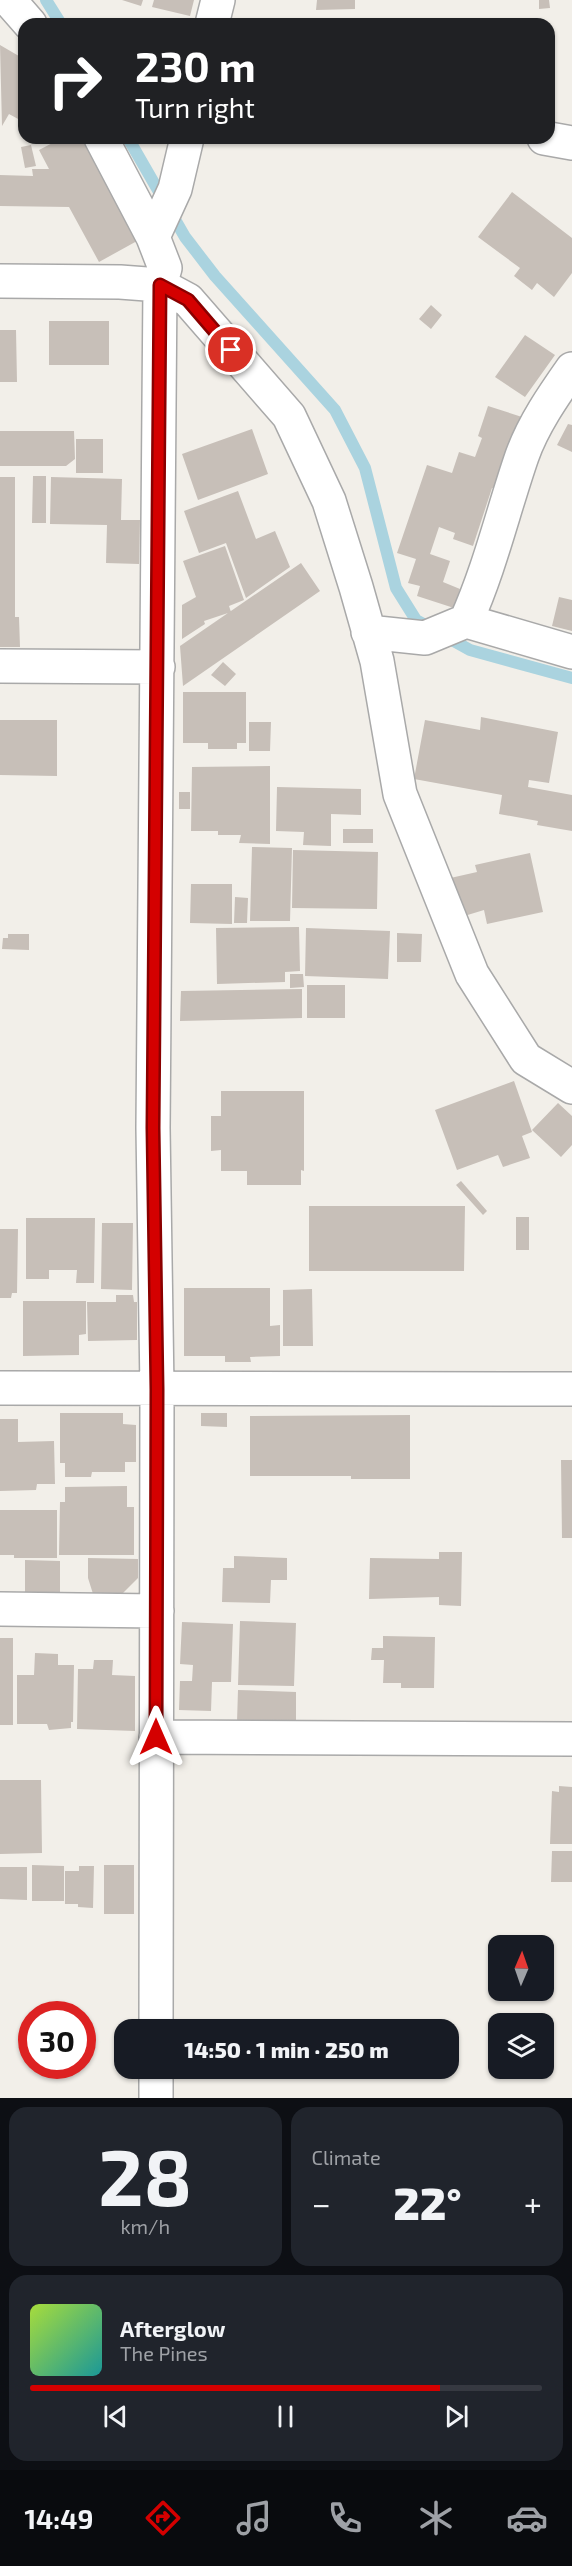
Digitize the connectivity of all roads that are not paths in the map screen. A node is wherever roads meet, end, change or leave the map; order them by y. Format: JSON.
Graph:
{"nodes":[{"id":1,"x":9,"y":0,"type":"edge"},
{"id":2,"x":218,"y":0,"type":"edge"},
{"id":3,"x":25,"y":18,"type":"edge"},
{"id":4,"x":214,"y":18,"type":"edge"},
{"id":5,"x":555,"y":140,"type":"edge"},
{"id":6,"x":572,"y":143,"type":"edge"},
{"id":7,"x":105,"y":144,"type":"edge"},
{"id":8,"x":185,"y":144,"type":"edge"},
{"id":9,"x":156,"y":232,"type":"junction"},
{"id":10,"x":0,"y":281,"type":"edge"},
{"id":11,"x":160,"y":285,"type":"junction"},
{"id":12,"x":572,"y":369,"type":"edge"},
{"id":13,"x":448,"y":628,"type":"junction"},
{"id":14,"x":368,"y":632,"type":"junction"},
{"id":15,"x":572,"y":652,"type":"edge"},
{"id":16,"x":0,"y":666,"type":"edge"},
{"id":17,"x":158,"y":667,"type":"junction"},
{"id":18,"x":572,"y":1087,"type":"edge"},
{"id":19,"x":0,"y":1388,"type":"edge"},
{"id":20,"x":157,"y":1389,"type":"junction"},
{"id":21,"x":572,"y":1389,"type":"edge"},
{"id":22,"x":0,"y":1609,"type":"edge"},
{"id":23,"x":157,"y":1611,"type":"junction"},
{"id":24,"x":156,"y":1737,"type":"junction"},
{"id":25,"x":572,"y":1739,"type":"edge"},
{"id":26,"x":156,"y":2019,"type":"edge"},
{"id":27,"x":156,"y":2079,"type":"edge"},
{"id":28,"x":156,"y":2098,"type":"edge"}],
"edges":[{"from":1,"to":3,"type":"street"},
{"from":2,"to":4,"type":"street"},
{"from":5,"to":6,"type":"street"},
{"from":7,"to":9,"type":"street"},
{"from":8,"to":9,"type":"street"},
{"from":9,"to":11,"type":"street"},
{"from":10,"to":11,"type":"street"},
{"from":11,"to":14,"type":"street"},
{"from":11,"to":17,"type":"street"},
{"from":12,"to":13,"type":"street"},
{"from":13,"to":14,"type":"street"},
{"from":13,"to":15,"type":"street"},
{"from":14,"to":18,"type":"street"},
{"from":16,"to":17,"type":"street"},
{"from":17,"to":20,"type":"street"},
{"from":19,"to":20,"type":"street"},
{"from":20,"to":21,"type":"street"},
{"from":20,"to":23,"type":"street"},
{"from":22,"to":23,"type":"street"},
{"from":23,"to":24,"type":"street"},
{"from":24,"to":25,"type":"street"},
{"from":24,"to":26,"type":"street"},
{"from":27,"to":28,"type":"street"}]}
